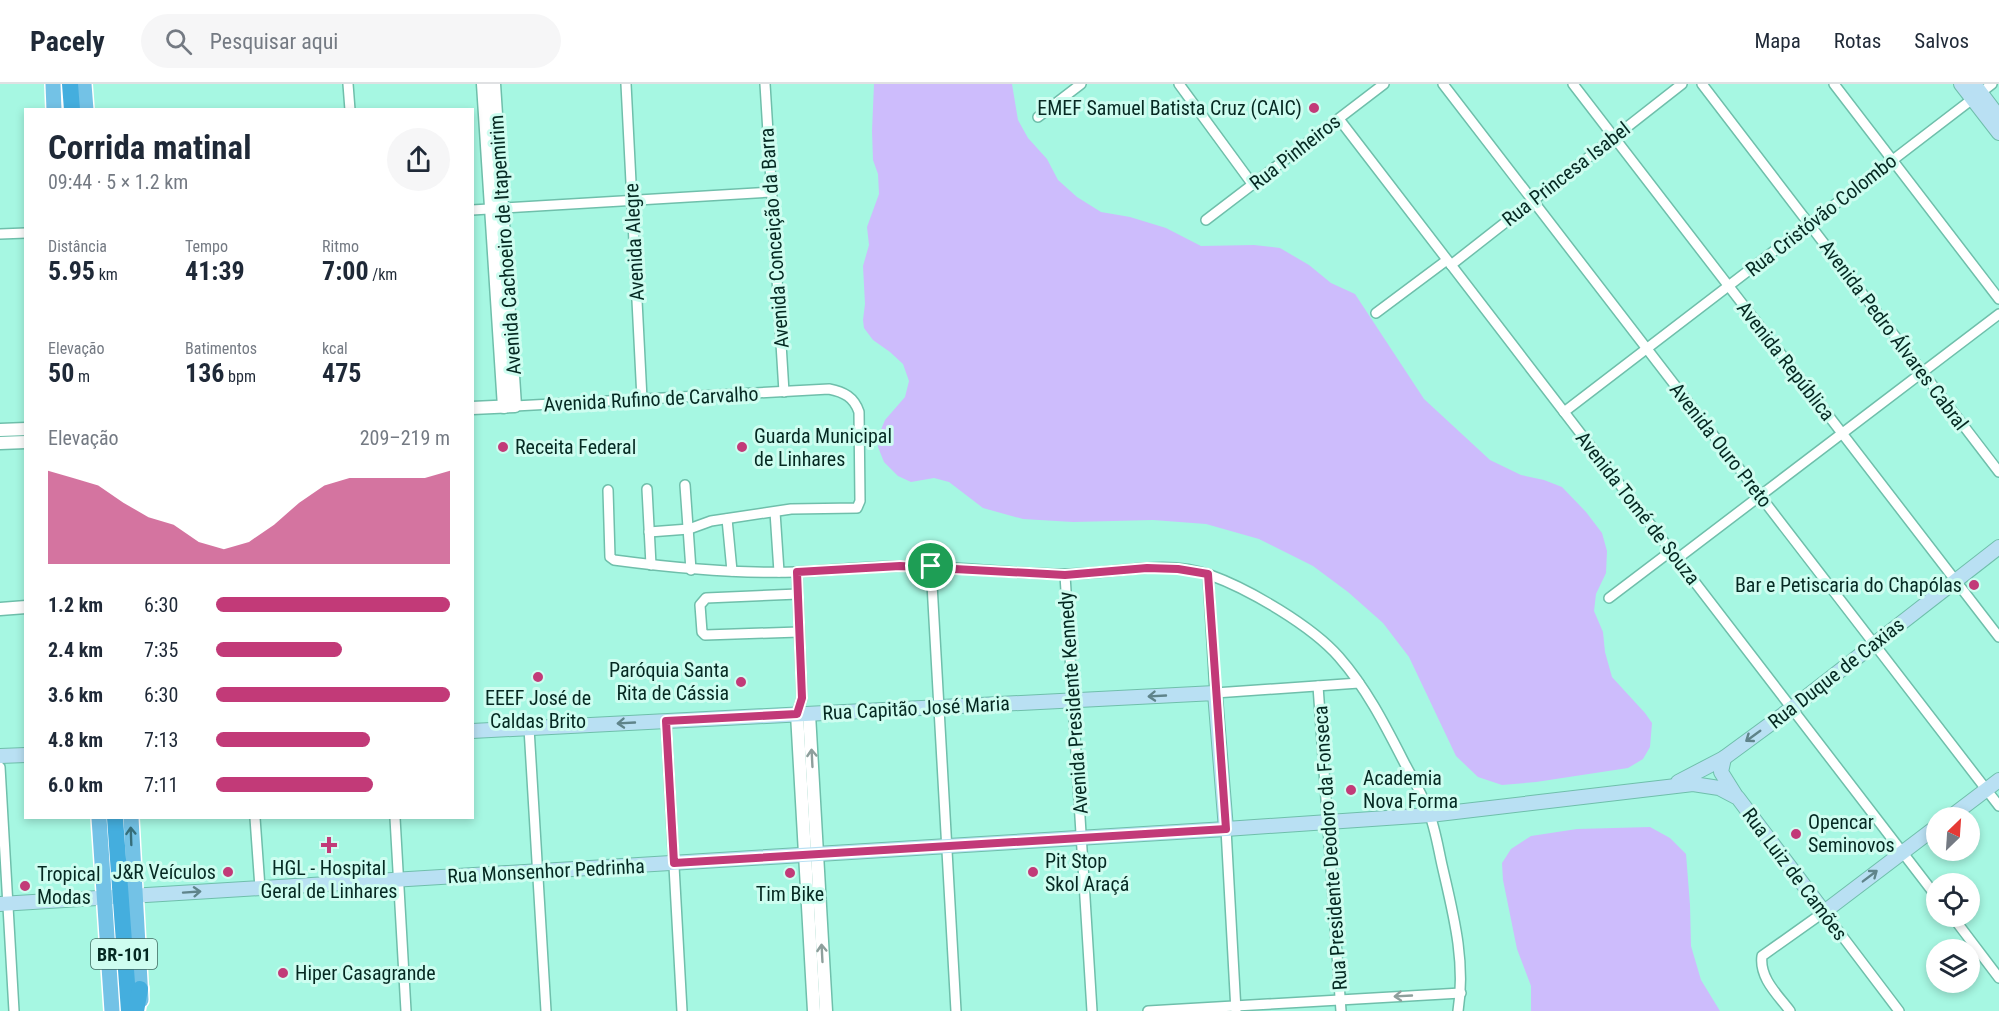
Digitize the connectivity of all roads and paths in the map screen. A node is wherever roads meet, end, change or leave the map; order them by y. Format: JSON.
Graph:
{"nodes":[{"id":1,"x":53,"y":84,"type":"edge"},
{"id":2,"x":70,"y":84,"type":"edge"},
{"id":3,"x":84,"y":84,"type":"edge"},
{"id":4,"x":348,"y":84,"type":"edge"},
{"id":5,"x":483,"y":84,"type":"edge"},
{"id":6,"x":494,"y":84,"type":"edge"},
{"id":7,"x":626,"y":84,"type":"edge"},
{"id":8,"x":765,"y":84,"type":"edge"},
{"id":9,"x":1081,"y":84,"type":"edge"},
{"id":10,"x":1179,"y":84,"type":"edge"},
{"id":11,"x":1384,"y":84,"type":"edge"},
{"id":12,"x":1443,"y":84,"type":"edge"},
{"id":13,"x":1573,"y":84,"type":"edge"},
{"id":14,"x":1682,"y":84,"type":"edge"},
{"id":15,"x":1702,"y":84,"type":"edge"},
{"id":16,"x":1834,"y":84,"type":"edge"},
{"id":17,"x":1961,"y":84,"type":"edge"},
{"id":18,"x":1992,"y":84,"type":"edge"},
{"id":19,"x":1976,"y":92,"type":"edge"},
{"id":20,"x":54,"y":108,"type":"edge"},
{"id":21,"x":72,"y":108,"type":"edge"},
{"id":22,"x":86,"y":108,"type":"edge"},
{"id":23,"x":350,"y":108,"type":"edge"},
{"id":24,"x":1038,"y":117,"type":"dead end"},
{"id":25,"x":1999,"y":117,"type":"edge"},
{"id":26,"x":1339,"y":119,"type":"junction"},
{"id":27,"x":1999,"y":133,"type":"edge"},
{"id":28,"x":1614,"y":137,"type":"junction"},
{"id":29,"x":1893,"y":160,"type":"junction"},
{"id":30,"x":1253,"y":184,"type":"junction"},
{"id":31,"x":771,"y":192,"type":"junction"},
{"id":32,"x":632,"y":201,"type":"junction"},
{"id":33,"x":1533,"y":201,"type":"junction"},
{"id":34,"x":497,"y":209,"type":"junction"},
{"id":35,"x":474,"y":210,"type":"edge"},
{"id":36,"x":1206,"y":220,"type":"dead end"},
{"id":37,"x":1810,"y":224,"type":"junction"},
{"id":38,"x":24,"y":233,"type":"edge"},
{"id":39,"x":0,"y":234,"type":"edge"},
{"id":40,"x":1449,"y":262,"type":"junction"},
{"id":41,"x":1729,"y":286,"type":"junction"},
{"id":42,"x":1999,"y":299,"type":"edge"},
{"id":43,"x":1376,"y":313,"type":"dead end"},
{"id":44,"x":1999,"y":314,"type":"edge"},
{"id":45,"x":1647,"y":349,"type":"junction"},
{"id":46,"x":1922,"y":372,"type":"junction"},
{"id":47,"x":784,"y":392,"type":"junction"},
{"id":48,"x":642,"y":399,"type":"junction"},
{"id":49,"x":509,"y":406,"type":"junction"},
{"id":50,"x":474,"y":408,"type":"edge"},
{"id":51,"x":1564,"y":412,"type":"junction"},
{"id":52,"x":24,"y":429,"type":"edge"},
{"id":53,"x":0,"y":430,"type":"edge"},
{"id":54,"x":1842,"y":433,"type":"junction"},
{"id":55,"x":24,"y":442,"type":"edge"},
{"id":56,"x":0,"y":443,"type":"edge"},
{"id":57,"x":1999,"y":472,"type":"edge"},
{"id":58,"x":685,"y":485,"type":"dead end"},
{"id":59,"x":608,"y":489,"type":"dead end"},
{"id":60,"x":647,"y":489,"type":"dead end"},
{"id":61,"x":1760,"y":496,"type":"junction"},
{"id":62,"x":775,"y":512,"type":"junction"},
{"id":63,"x":727,"y":519,"type":"junction"},
{"id":64,"x":689,"y":528,"type":"junction"},
{"id":65,"x":649,"y":532,"type":"junction"},
{"id":66,"x":1999,"y":547,"type":"edge"},
{"id":67,"x":1674,"y":555,"type":"junction"},
{"id":68,"x":651,"y":565,"type":"junction"},
{"id":69,"x":931,"y":566,"type":"junction"},
{"id":70,"x":692,"y":570,"type":"junction"},
{"id":71,"x":732,"y":571,"type":"junction"},
{"id":72,"x":779,"y":572,"type":"junction"},
{"id":73,"x":797,"y":572,"type":"junction"},
{"id":74,"x":1208,"y":574,"type":"junction"},
{"id":75,"x":1065,"y":575,"type":"junction"},
{"id":76,"x":1955,"y":580,"type":"junction"},
{"id":77,"x":798,"y":594,"type":"junction"},
{"id":78,"x":1609,"y":598,"type":"dead end"},
{"id":79,"x":24,"y":607,"type":"edge"},
{"id":80,"x":0,"y":609,"type":"edge"},
{"id":81,"x":799,"y":632,"type":"junction"},
{"id":82,"x":1999,"y":637,"type":"edge"},
{"id":83,"x":1874,"y":644,"type":"junction"},
{"id":84,"x":1359,"y":683,"type":"junction"},
{"id":85,"x":1318,"y":686,"type":"junction"},
{"id":86,"x":1215,"y":693,"type":"junction"},
{"id":87,"x":1072,"y":700,"type":"junction"},
{"id":88,"x":939,"y":707,"type":"junction"},
{"id":89,"x":1792,"y":708,"type":"junction"},
{"id":90,"x":803,"y":714,"type":"junction"},
{"id":91,"x":666,"y":721,"type":"junction"},
{"id":92,"x":530,"y":728,"type":"junction"},
{"id":93,"x":474,"y":731,"type":"edge"},
{"id":94,"x":24,"y":755,"type":"edge"},
{"id":95,"x":0,"y":756,"type":"edge"},
{"id":96,"x":1724,"y":758,"type":"junction"},
{"id":97,"x":0,"y":767,"type":"edge"},
{"id":98,"x":1999,"y":780,"type":"edge"},
{"id":99,"x":1665,"y":787,"type":"junction"},
{"id":100,"x":1986,"y":790,"type":"junction"},
{"id":101,"x":1738,"y":798,"type":"junction"},
{"id":102,"x":1999,"y":806,"type":"edge"},
{"id":103,"x":1964,"y":807,"type":"edge"},
{"id":104,"x":1430,"y":815,"type":"junction"},
{"id":105,"x":99,"y":819,"type":"edge"},
{"id":106,"x":115,"y":819,"type":"edge"},
{"id":107,"x":131,"y":819,"type":"edge"},
{"id":108,"x":255,"y":819,"type":"edge"},
{"id":109,"x":395,"y":819,"type":"edge"},
{"id":110,"x":1328,"y":822,"type":"junction"},
{"id":111,"x":1226,"y":829,"type":"junction"},
{"id":112,"x":1926,"y":834,"type":"edge"},
{"id":113,"x":1081,"y":838,"type":"junction"},
{"id":114,"x":947,"y":846,"type":"junction"},
{"id":115,"x":1902,"y":852,"type":"junction"},
{"id":116,"x":811,"y":854,"type":"junction"},
{"id":117,"x":674,"y":863,"type":"junction"},
{"id":118,"x":538,"y":871,"type":"junction"},
{"id":119,"x":398,"y":880,"type":"junction"},
{"id":120,"x":1926,"y":883,"type":"edge"},
{"id":121,"x":260,"y":888,"type":"junction"},
{"id":122,"x":119,"y":896,"type":"junction"},
{"id":123,"x":4,"y":903,"type":"edge"},
{"id":124,"x":1824,"y":912,"type":"junction"},
{"id":125,"x":1960,"y":927,"type":"edge"},
{"id":126,"x":1999,"y":978,"type":"edge"},
{"id":127,"x":140,"y":989,"type":"junction"},
{"id":128,"x":1461,"y":993,"type":"junction"},
{"id":129,"x":1340,"y":1000,"type":"junction"},
{"id":130,"x":1236,"y":1009,"type":"edge"},
{"id":131,"x":14,"y":1011,"type":"edge"},
{"id":132,"x":112,"y":1011,"type":"edge"},
{"id":133,"x":129,"y":1011,"type":"edge"},
{"id":134,"x":136,"y":1011,"type":"edge"},
{"id":135,"x":142,"y":1011,"type":"edge"},
{"id":136,"x":406,"y":1011,"type":"edge"},
{"id":137,"x":546,"y":1011,"type":"edge"},
{"id":138,"x":682,"y":1011,"type":"edge"},
{"id":139,"x":814,"y":1011,"type":"edge"},
{"id":140,"x":826,"y":1011,"type":"edge"},
{"id":141,"x":956,"y":1011,"type":"edge"},
{"id":142,"x":1092,"y":1011,"type":"edge"},
{"id":143,"x":1148,"y":1011,"type":"edge"},
{"id":144,"x":1341,"y":1011,"type":"edge"},
{"id":145,"x":1458,"y":1011,"type":"edge"},
{"id":146,"x":1790,"y":1011,"type":"edge"},
{"id":147,"x":1899,"y":1011,"type":"edge"}],
"edges":[{"from":1,"to":20,"type":"main road"},
{"from":2,"to":21,"type":"highway"},
{"from":3,"to":22,"type":"main road"},
{"from":4,"to":23,"type":"street"},
{"from":5,"to":34,"type":"street"},
{"from":6,"to":34,"type":"street","name":"Avenida Cachoeiro de Itapemirim"},
{"from":7,"to":32,"type":"street","name":"Avenida Alegre"},
{"from":8,"to":31,"type":"street","name":"Avenida Conceição da Barra"},
{"from":9,"to":24,"type":"street"},
{"from":10,"to":30,"type":"street"},
{"from":11,"to":26,"type":"street","name":"Rua Pinheiros"},
{"from":12,"to":33,"type":"street","name":"Avenida Ouro Preto"},
{"from":13,"to":28,"type":"street","name":"Avenida República"},
{"from":14,"to":28,"type":"street","name":"Rua Princesa Isabel"},
{"from":15,"to":37,"type":"street","name":"Avenida Pedro Álvares Cabral"},
{"from":16,"to":29,"type":"street"},
{"from":17,"to":19,"type":"main road"},
{"from":18,"to":19,"type":"street","name":"Rua Cristóvão Colombo"},
{"from":19,"to":25,"type":"main road"},
{"from":19,"to":27,"type":"main road"},
{"from":19,"to":29,"type":"street","name":"Rua Cristóvão Colombo"},
{"from":26,"to":30,"type":"street","name":"Rua Pinheiros"},
{"from":26,"to":40,"type":"street","name":"Avenida Tomé de Souza"},
{"from":28,"to":33,"type":"street","name":"Rua Princesa Isabel"},
{"from":28,"to":41,"type":"street","name":"Avenida República"},
{"from":29,"to":37,"type":"street","name":"Rua Cristóvão Colombo"},
{"from":29,"to":42,"type":"street"},
{"from":30,"to":36,"type":"street","name":"Rua Pinheiros"},
{"from":31,"to":32,"type":"street"},
{"from":31,"to":47,"type":"street","name":"Avenida Conceição da Barra"},
{"from":32,"to":34,"type":"street"},
{"from":32,"to":48,"type":"street","name":"Avenida Alegre"},
{"from":33,"to":40,"type":"street","name":"Rua Princesa Isabel"},
{"from":33,"to":45,"type":"street","name":"Avenida Ouro Preto"},
{"from":34,"to":35,"type":"street"},
{"from":34,"to":49,"type":"street"},
{"from":37,"to":41,"type":"street","name":"Rua Cristóvão Colombo"},
{"from":37,"to":46,"type":"street","name":"Avenida Pedro Álvares Cabral"},
{"from":38,"to":39,"type":"street"},
{"from":40,"to":43,"type":"street","name":"Rua Princesa Isabel"},
{"from":40,"to":51,"type":"street","name":"Avenida Tomé de Souza"},
{"from":41,"to":45,"type":"street","name":"Rua Cristóvão Colombo"},
{"from":41,"to":54,"type":"street","name":"Avenida República"},
{"from":44,"to":46,"type":"street"},
{"from":45,"to":51,"type":"street","name":"Rua Cristóvão Colombo"},
{"from":45,"to":61,"type":"street","name":"Avenida Ouro Preto"},
{"from":46,"to":54,"type":"street"},
{"from":46,"to":57,"type":"street","name":"Avenida Pedro Álvares Cabral"},
{"from":47,"to":48,"type":"street","name":"Avenida Rufino de Carvalho"},
{"from":47,"to":62,"type":"street","name":"Avenida Rufino de Carvalho"},
{"from":48,"to":49,"type":"street","name":"Avenida Rufino de Carvalho"},
{"from":49,"to":50,"type":"street","name":"Avenida Rufino de Carvalho"},
{"from":51,"to":67,"type":"street","name":"Avenida Tomé de Souza"},
{"from":52,"to":53,"type":"street"},
{"from":54,"to":61,"type":"street"},
{"from":54,"to":76,"type":"street","name":"Avenida República"},
{"from":55,"to":56,"type":"street"},
{"from":58,"to":64,"type":"street"},
{"from":59,"to":68,"type":"street"},
{"from":60,"to":65,"type":"street"},
{"from":61,"to":67,"type":"street"},
{"from":61,"to":83,"type":"street","name":"Avenida Ouro Preto"},
{"from":62,"to":63,"type":"street"},
{"from":62,"to":72,"type":"street"},
{"from":63,"to":64,"type":"street"},
{"from":63,"to":71,"type":"street"},
{"from":64,"to":65,"type":"street"},
{"from":64,"to":70,"type":"street"},
{"from":65,"to":68,"type":"street"},
{"from":66,"to":76,"type":"main road","name":"Rua Duque de Caxias"},
{"from":67,"to":78,"type":"street"},
{"from":67,"to":89,"type":"street","name":"Avenida Tomé de Souza"},
{"from":68,"to":70,"type":"street"},
{"from":69,"to":73,"type":"street"},
{"from":69,"to":75,"type":"street"},
{"from":69,"to":88,"type":"street"},
{"from":70,"to":71,"type":"street"},
{"from":71,"to":72,"type":"street"},
{"from":72,"to":73,"type":"street"},
{"from":73,"to":77,"type":"street"},
{"from":74,"to":75,"type":"street"},
{"from":74,"to":84,"type":"street"},
{"from":74,"to":86,"type":"street"},
{"from":75,"to":87,"type":"street","name":"Avenida Presidente Kennedy"},
{"from":76,"to":82,"type":"street","name":"Avenida República"},
{"from":76,"to":83,"type":"main road","name":"Rua Duque de Caxias"},
{"from":77,"to":81,"type":"street"},
{"from":77,"to":81,"type":"street"},
{"from":79,"to":80,"type":"street"},
{"from":81,"to":90,"type":"street"},
{"from":83,"to":89,"type":"main road","name":"Rua Duque de Caxias"},
{"from":83,"to":100,"type":"street","name":"Avenida Ouro Preto"},
{"from":84,"to":85,"type":"street"},
{"from":84,"to":104,"type":"street"},
{"from":85,"to":86,"type":"street"},
{"from":85,"to":110,"type":"street","name":"Rua Presidente Deodoro da Fonseca"},
{"from":86,"to":87,"type":"main road","name":"Rua Capitão José Maria","one_way":true},
{"from":86,"to":111,"type":"main road"},
{"from":87,"to":88,"type":"main road","name":"Rua Capitão José Maria"},
{"from":87,"to":113,"type":"street","name":"Avenida Presidente Kennedy"},
{"from":88,"to":90,"type":"main road","name":"Rua Capitão José Maria"},
{"from":88,"to":114,"type":"street"},
{"from":89,"to":96,"type":"main road","name":"Rua Duque de Caxias","one_way":true},
{"from":89,"to":115,"type":"street","name":"Avenida Tomé de Souza"},
{"from":90,"to":91,"type":"main road","name":"Rua Capitão José Maria"},
{"from":90,"to":116,"type":"street"},
{"from":91,"to":92,"type":"main road","name":"Rua Capitão José Maria","one_way":true},
{"from":91,"to":117,"type":"street"},
{"from":92,"to":93,"type":"main road","name":"Rua Capitão José Maria"},
{"from":92,"to":118,"type":"street"},
{"from":94,"to":95,"type":"main road"},
{"from":96,"to":99,"type":"main road","name":"Rua Duque de Caxias"},
{"from":96,"to":101,"type":"main road"},
{"from":97,"to":123,"type":"street"},
{"from":98,"to":100,"type":"main road"},
{"from":99,"to":101,"type":"main road","name":"Rua Luiz de Camões"},
{"from":99,"to":104,"type":"main road","name":"Rua Monsenhor Pedrinha"},
{"from":100,"to":102,"type":"street","name":"Avenida Ouro Preto"},
{"from":100,"to":103,"type":"main road"},
{"from":101,"to":124,"type":"main road","name":"Rua Luiz de Camões"},
{"from":104,"to":110,"type":"main road","name":"Rua Monsenhor Pedrinha"},
{"from":104,"to":128,"type":"street"},
{"from":105,"to":122,"type":"main road"},
{"from":106,"to":122,"type":"highway","number":"BR-101"},
{"from":122,"to":107,"type":"main road","one_way":true},
{"from":108,"to":121,"type":"street"},
{"from":109,"to":119,"type":"street"},
{"from":110,"to":111,"type":"main road","name":"Rua Monsenhor Pedrinha"},
{"from":110,"to":129,"type":"street","name":"Rua Presidente Deodoro da Fonseca"},
{"from":111,"to":113,"type":"main road","name":"Rua Monsenhor Pedrinha"},
{"from":111,"to":130,"type":"street"},
{"from":112,"to":115,"type":"main road"},
{"from":113,"to":114,"type":"main road","name":"Rua Monsenhor Pedrinha"},
{"from":113,"to":142,"type":"street","name":"Avenida Presidente Kennedy"},
{"from":114,"to":116,"type":"main road","name":"Rua Monsenhor Pedrinha"},
{"from":114,"to":141,"type":"street"},
{"from":115,"to":120,"type":"street","name":"Avenida Tomé de Souza"},
{"from":124,"to":115,"type":"main road","one_way":true},
{"from":116,"to":117,"type":"main road","name":"Rua Monsenhor Pedrinha"},
{"from":116,"to":139,"type":"street"},
{"from":140,"to":116,"type":"street","one_way":true},
{"from":117,"to":118,"type":"main road","name":"Rua Monsenhor Pedrinha"},
{"from":117,"to":138,"type":"street"},
{"from":118,"to":119,"type":"main road","name":"Rua Monsenhor Pedrinha"},
{"from":118,"to":137,"type":"street"},
{"from":119,"to":121,"type":"main road","name":"Rua Monsenhor Pedrinha"},
{"from":119,"to":136,"type":"street"},
{"from":122,"to":121,"type":"main road","name":"Rua Monsenhor Pedrinha","one_way":true},
{"from":122,"to":123,"type":"main road","name":"Rua Monsenhor Pedrinha"},
{"from":122,"to":127,"type":"main road"},
{"from":122,"to":132,"type":"main road"},
{"from":122,"to":133,"type":"highway","number":"BR-101"},
{"from":123,"to":131,"type":"street"},
{"from":124,"to":146,"type":"street"},
{"from":124,"to":147,"type":"street","name":"Rua Luiz de Camões"},
{"from":125,"to":126,"type":"street"},
{"from":127,"to":134,"type":"highway"},
{"from":127,"to":135,"type":"main road"},
{"from":128,"to":129,"type":"street","one_way":true},
{"from":128,"to":145,"type":"street"},
{"from":129,"to":130,"type":"street"},
{"from":129,"to":144,"type":"street","name":"Rua Presidente Deodoro da Fonseca"},
{"from":130,"to":143,"type":"street"}]}
